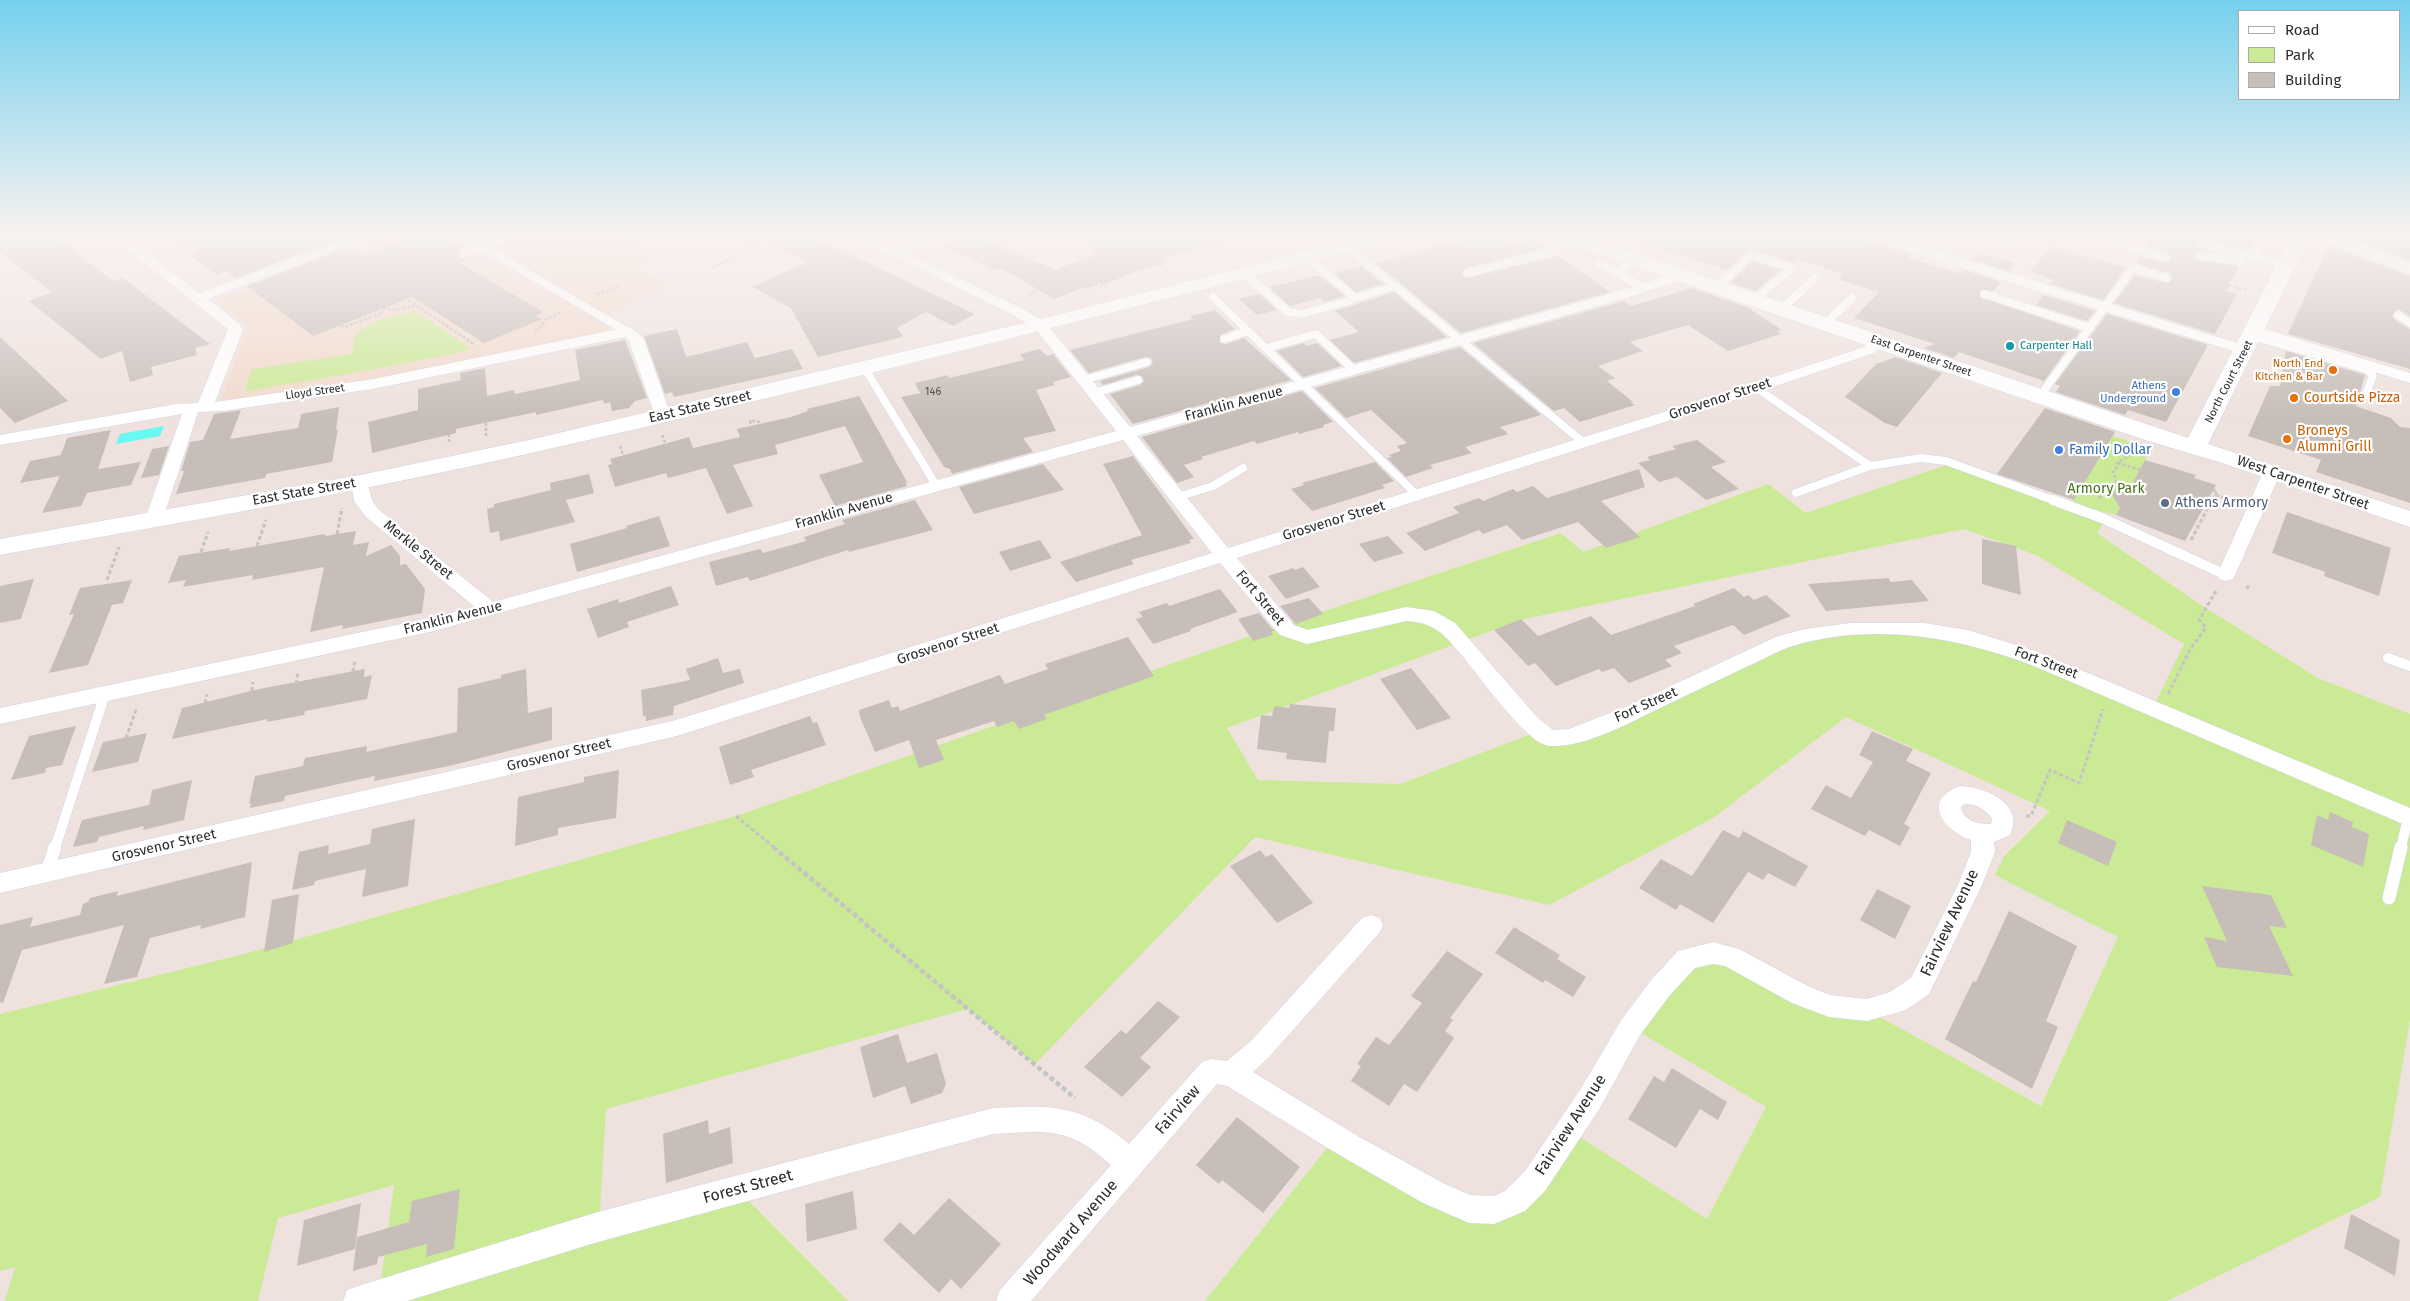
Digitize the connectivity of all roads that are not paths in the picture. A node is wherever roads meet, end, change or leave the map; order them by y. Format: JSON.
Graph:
{"nodes":[{"id":1,"x":195,"y":296,"type":"edge"},
{"id":2,"x":204,"y":296,"type":"edge"},
{"id":3,"x":564,"y":296,"type":"edge"},
{"id":4,"x":984,"y":296,"type":"edge"},
{"id":5,"x":1155,"y":296,"type":"edge"},
{"id":6,"x":1213,"y":296,"type":"dead end"},
{"id":7,"x":1270,"y":296,"type":"edge"},
{"id":8,"x":1352,"y":296,"type":"edge"},
{"id":9,"x":1362,"y":296,"type":"edge"},
{"id":10,"x":1408,"y":296,"type":"edge"},
{"id":11,"x":1614,"y":296,"type":"edge"},
{"id":12,"x":1740,"y":296,"type":"edge"},
{"id":13,"x":1759,"y":296,"type":"edge"},
{"id":14,"x":1796,"y":296,"type":"edge"},
{"id":15,"x":1989,"y":296,"type":"edge"},
{"id":16,"x":2067,"y":296,"type":"edge"},
{"id":17,"x":2113,"y":296,"type":"edge"},
{"id":18,"x":2273,"y":296,"type":"edge"},
{"id":19,"x":198,"y":298,"type":"junction"},
{"id":20,"x":1852,"y":298,"type":"dead end"},
{"id":21,"x":1350,"y":299,"type":"junction"},
{"id":22,"x":1754,"y":300,"type":"junction"},
{"id":23,"x":2105,"y":307,"type":"junction"},
{"id":24,"x":1781,"y":310,"type":"junction"},
{"id":25,"x":2398,"y":315,"type":"dead end"},
{"id":26,"x":2410,"y":323,"type":"edge"},
{"id":27,"x":1825,"y":324,"type":"junction"},
{"id":28,"x":1040,"y":325,"type":"junction"},
{"id":29,"x":2090,"y":328,"type":"junction"},
{"id":30,"x":1248,"y":331,"type":"junction"},
{"id":31,"x":628,"y":332,"type":"junction"},
{"id":32,"x":1224,"y":339,"type":"dead end"},
{"id":33,"x":1460,"y":339,"type":"junction"},
{"id":34,"x":2251,"y":339,"type":"junction"},
{"id":35,"x":1877,"y":342,"type":"junction"},
{"id":36,"x":1266,"y":348,"type":"junction"},
{"id":37,"x":1147,"y":362,"type":"dead end"},
{"id":38,"x":864,"y":367,"type":"junction"},
{"id":39,"x":1354,"y":370,"type":"junction"},
{"id":40,"x":2410,"y":378,"type":"edge"},
{"id":41,"x":1138,"y":380,"type":"dead end"},
{"id":42,"x":1303,"y":385,"type":"junction"},
{"id":43,"x":1089,"y":386,"type":"junction"},
{"id":44,"x":1755,"y":388,"type":"junction"},
{"id":45,"x":2040,"y":396,"type":"junction"},
{"id":46,"x":2365,"y":396,"type":"dead end"},
{"id":47,"x":199,"y":406,"type":"junction"},
{"id":48,"x":662,"y":425,"type":"junction"},
{"id":49,"x":1126,"y":434,"type":"junction"},
{"id":50,"x":0,"y":440,"type":"edge"},
{"id":51,"x":1584,"y":443,"type":"junction"},
{"id":52,"x":2195,"y":448,"type":"junction"},
{"id":53,"x":1870,"y":466,"type":"junction"},
{"id":54,"x":1243,"y":468,"type":"dead end"},
{"id":55,"x":2272,"y":472,"type":"junction"},
{"id":56,"x":360,"y":482,"type":"junction"},
{"id":57,"x":936,"y":485,"type":"junction"},
{"id":58,"x":1796,"y":493,"type":"dead end"},
{"id":59,"x":1417,"y":496,"type":"junction"},
{"id":60,"x":1177,"y":497,"type":"junction"},
{"id":61,"x":154,"y":519,"type":"junction"},
{"id":62,"x":2410,"y":519,"type":"edge"},
{"id":63,"x":0,"y":547,"type":"edge"},
{"id":64,"x":1225,"y":556,"type":"junction"},
{"id":65,"x":2222,"y":581,"type":"joint"},
{"id":66,"x":490,"y":609,"type":"junction"},
{"id":67,"x":2388,"y":658,"type":"dead end"},
{"id":68,"x":2410,"y":666,"type":"edge"},
{"id":69,"x":105,"y":694,"type":"junction"},
{"id":70,"x":0,"y":716,"type":"edge"},
{"id":71,"x":2409,"y":817,"type":"edge"},
{"id":72,"x":1982,"y":834,"type":"dead end"},
{"id":73,"x":47,"y":872,"type":"junction"},
{"id":74,"x":0,"y":883,"type":"edge"},
{"id":75,"x":2389,"y":898,"type":"dead end"},
{"id":76,"x":1371,"y":925,"type":"dead end"},
{"id":77,"x":1232,"y":1074,"type":"junction"},
{"id":78,"x":1131,"y":1164,"type":"junction"},
{"id":79,"x":358,"y":1301,"type":"edge"},
{"id":80,"x":1011,"y":1301,"type":"edge"}],
"edges":[{"from":1,"to":19,"type":"street"},
{"from":2,"to":19,"type":"street"},
{"from":3,"to":31,"type":"lane"},
{"from":4,"to":28,"type":"street"},
{"from":5,"to":28,"type":"main road","name":"East State Street"},
{"from":6,"to":30,"type":"lane"},
{"from":7,"to":21,"type":"lane"},
{"from":8,"to":21,"type":"lane"},
{"from":9,"to":21,"type":"lane"},
{"from":10,"to":33,"type":"lane"},
{"from":11,"to":33,"type":"street","name":"Franklin Avenue"},
{"from":12,"to":22,"type":"main road","name":"East Carpenter Street"},
{"from":13,"to":22,"type":"lane"},
{"from":14,"to":24,"type":"lane"},
{"from":15,"to":29,"type":"lane"},
{"from":16,"to":23,"type":"street"},
{"from":17,"to":23,"type":"lane"},
{"from":18,"to":34,"type":"main road","name":"North Court Street"},
{"from":19,"to":47,"type":"street"},
{"from":20,"to":27,"type":"lane"},
{"from":22,"to":24,"type":"main road","name":"East Carpenter Street"},
{"from":23,"to":29,"type":"lane"},
{"from":23,"to":34,"type":"street"},
{"from":24,"to":27,"type":"main road","name":"East Carpenter Street"},
{"from":25,"to":26,"type":"lane"},
{"from":27,"to":35,"type":"main road","name":"East Carpenter Street"},
{"from":28,"to":38,"type":"main road","name":"East State Street"},
{"from":28,"to":43,"type":"street","name":"Fort Street"},
{"from":29,"to":45,"type":"lane"},
{"from":30,"to":32,"type":"lane"},
{"from":30,"to":36,"type":"lane"},
{"from":31,"to":47,"type":"street","name":"Lloyd Street"},
{"from":31,"to":48,"type":"street"},
{"from":33,"to":39,"type":"street","name":"Franklin Avenue"},
{"from":33,"to":51,"type":"lane"},
{"from":34,"to":40,"type":"street"},
{"from":34,"to":46,"type":"lane"},
{"from":34,"to":52,"type":"main road","name":"North Court Street"},
{"from":35,"to":44,"type":"street","name":"Grosvenor Street"},
{"from":35,"to":45,"type":"main road","name":"East Carpenter Street"},
{"from":36,"to":39,"type":"lane"},
{"from":36,"to":42,"type":"lane"},
{"from":37,"to":43,"type":"lane"},
{"from":38,"to":48,"type":"main road","name":"East State Street"},
{"from":38,"to":57,"type":"lane"},
{"from":39,"to":42,"type":"street","name":"Franklin Avenue"},
{"from":41,"to":43,"type":"lane"},
{"from":42,"to":49,"type":"street","name":"Franklin Avenue"},
{"from":42,"to":59,"type":"lane"},
{"from":43,"to":49,"type":"street","name":"Fort Street"},
{"from":44,"to":51,"type":"street","name":"Grosvenor Street"},
{"from":44,"to":53,"type":"lane"},
{"from":45,"to":52,"type":"main road","name":"East Carpenter Street"},
{"from":47,"to":50,"type":"street","name":"Lloyd Street"},
{"from":47,"to":61,"type":"street"},
{"from":48,"to":56,"type":"main road","name":"East State Street"},
{"from":49,"to":57,"type":"street","name":"Franklin Avenue"},
{"from":49,"to":60,"type":"street","name":"Fort Street"},
{"from":51,"to":59,"type":"street","name":"Grosvenor Street"},
{"from":52,"to":55,"type":"main road","name":"West Carpenter Street"},
{"from":53,"to":58,"type":"lane"},
{"from":53,"to":65,"type":"lane"},
{"from":54,"to":60,"type":"lane"},
{"from":55,"to":62,"type":"main road","name":"West Carpenter Street"},
{"from":55,"to":65,"type":"street"},
{"from":56,"to":61,"type":"main road","name":"East State Street"},
{"from":56,"to":66,"type":"street","name":"Merkle Street"},
{"from":57,"to":66,"type":"street","name":"Franklin Avenue"},
{"from":59,"to":64,"type":"street","name":"Grosvenor Street"},
{"from":60,"to":64,"type":"street","name":"Fort Street"},
{"from":61,"to":63,"type":"main road","name":"East State Street"},
{"from":64,"to":71,"type":"street","name":"Fort Street"},
{"from":64,"to":73,"type":"street","name":"Grosvenor Street"},
{"from":66,"to":69,"type":"street","name":"Franklin Avenue"},
{"from":67,"to":68,"type":"lane"},
{"from":69,"to":70,"type":"street","name":"Franklin Avenue"},
{"from":69,"to":73,"type":"lane"},
{"from":71,"to":75,"type":"lane"},
{"from":72,"to":77,"type":"street","name":"Fairview Avenue"},
{"from":73,"to":74,"type":"street","name":"Grosvenor Street"},
{"from":76,"to":77,"type":"street"},
{"from":77,"to":78,"type":"street","name":"Fairview"},
{"from":78,"to":79,"type":"street","name":"Forest Street"},
{"from":78,"to":80,"type":"street","name":"Woodward Avenue"}]}
